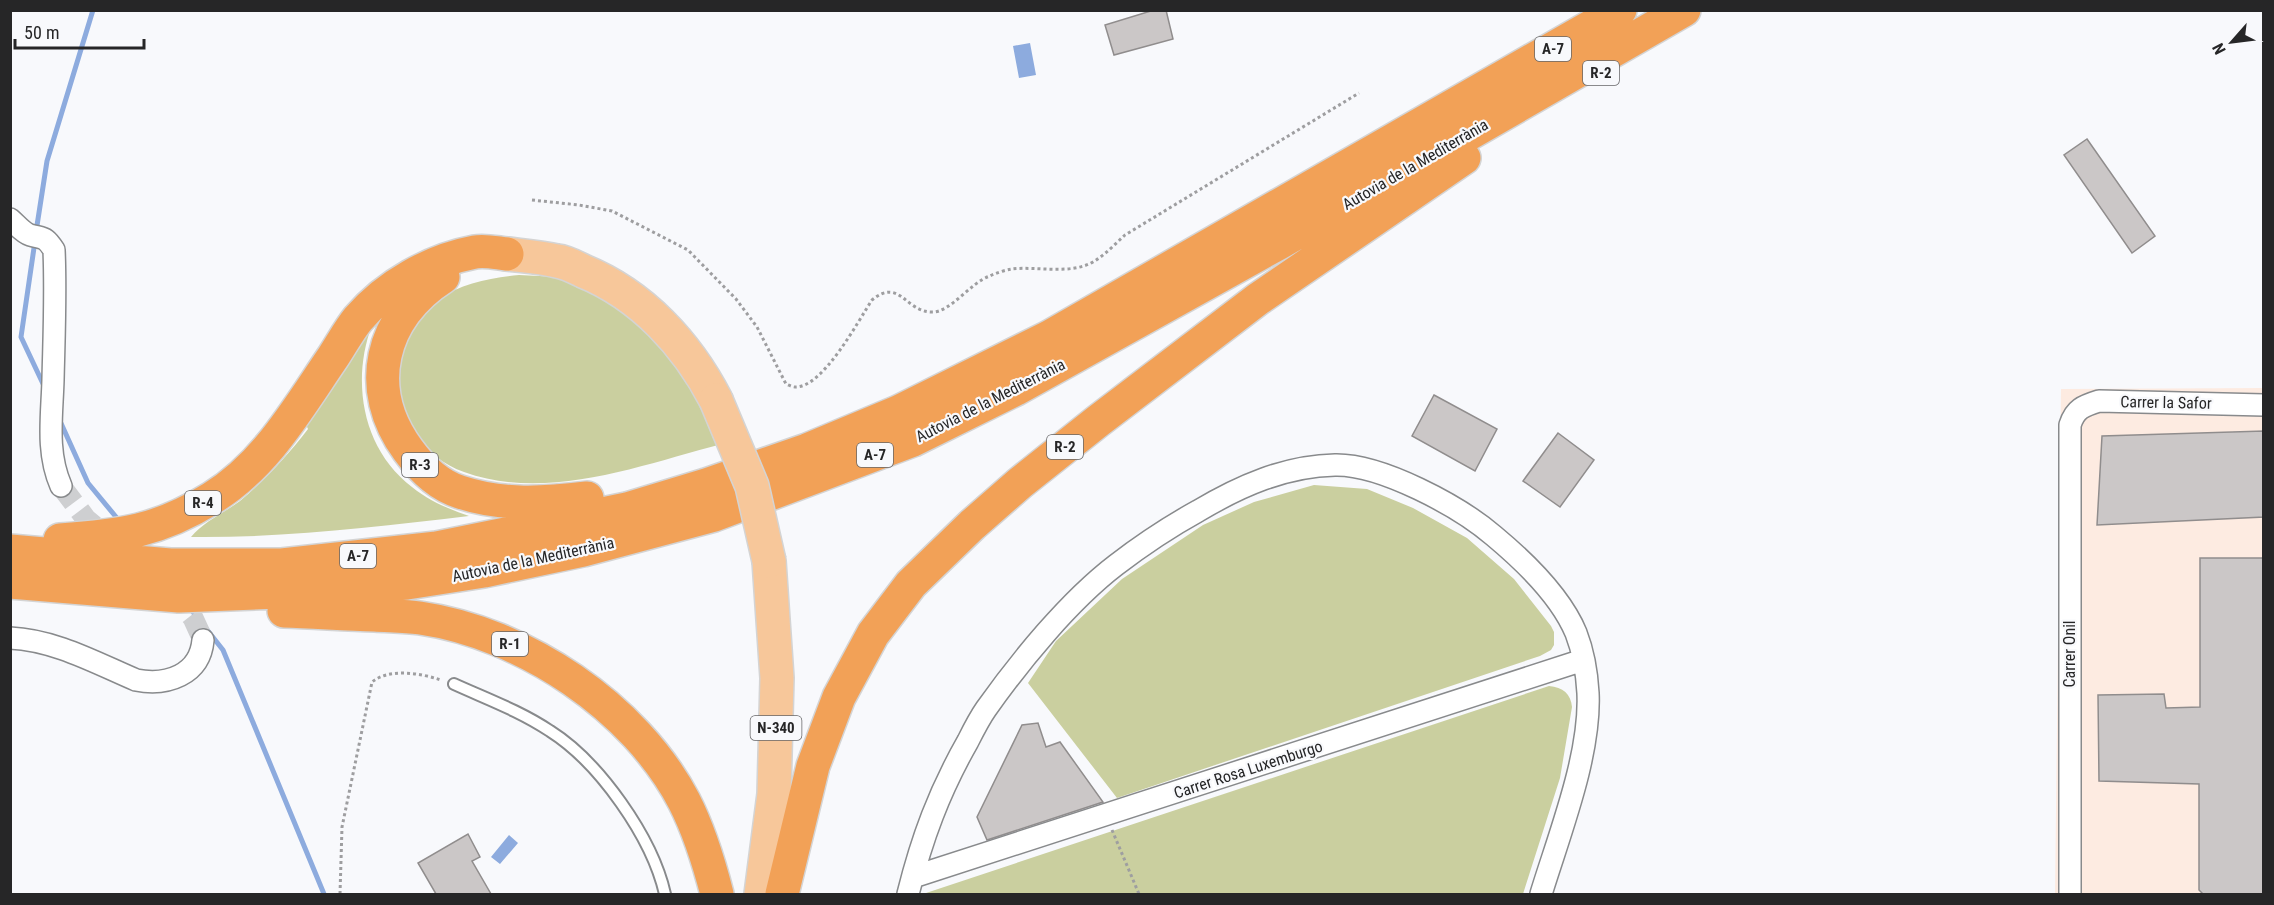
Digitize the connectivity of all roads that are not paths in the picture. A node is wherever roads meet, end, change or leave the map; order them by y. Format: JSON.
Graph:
{"nodes":[{"id":1,"x":1620,"y":10,"type":"edge"},
{"id":2,"x":1686,"y":10,"type":"edge"},
{"id":3,"x":1499,"y":110,"type":"junction"},
{"id":4,"x":10,"y":219,"type":"edge"},
{"id":5,"x":507,"y":254,"type":"junction"},
{"id":6,"x":2264,"y":405,"type":"edge"},
{"id":7,"x":2073,"y":414,"type":"joint"},
{"id":8,"x":61,"y":486,"type":"tunnel mouth"},
{"id":9,"x":698,"y":486,"type":"junction"},
{"id":10,"x":10,"y":535,"type":"edge"},
{"id":11,"x":10,"y":551,"type":"edge"},
{"id":12,"x":10,"y":582,"type":"edge"},
{"id":13,"x":179,"y":596,"type":"junction"},
{"id":14,"x":10,"y":638,"type":"edge"},
{"id":15,"x":203,"y":640,"type":"dead end"},
{"id":16,"x":1582,"y":660,"type":"junction"},
{"id":17,"x":454,"y":684,"type":"road end"},
{"id":18,"x":910,"y":886,"type":"edge"},
{"id":19,"x":664,"y":894,"type":"edge"},
{"id":20,"x":717,"y":894,"type":"edge"},
{"id":21,"x":761,"y":894,"type":"edge"},
{"id":22,"x":782,"y":894,"type":"edge"},
{"id":23,"x":1541,"y":894,"type":"edge"},
{"id":24,"x":2070,"y":894,"type":"edge"}],
"edges":[{"from":1,"to":3,"type":"highway","name":"Autovia de la Mediterrània","number":"A-7"},
{"from":2,"to":3,"type":"highway","number":"R-2"},
{"from":3,"to":9,"type":"highway","name":"Autovia de la Mediterrània","number":"A-7"},
{"from":3,"to":13,"type":"highway","name":"Autovia de la Mediterrània","number":"A-7"},
{"from":3,"to":22,"type":"highway","number":"R-2"},
{"from":4,"to":8,"type":"street"},
{"from":5,"to":9,"type":"highway","number":"R-3"},
{"from":5,"to":10,"type":"highway","number":"R-4"},
{"from":5,"to":21,"type":"main road","number":"N-340","bridge":true},
{"from":6,"to":7,"type":"street","name":"Carrer la Safor"},
{"from":7,"to":24,"type":"street","name":"Carrer Onil"},
{"from":9,"to":11,"type":"highway","name":"Autovia de la Mediterrània","number":"A-7"},
{"from":12,"to":13,"type":"highway","name":"Autovia de la Mediterrània","number":"A-7"},
{"from":13,"to":20,"type":"highway","number":"R-1"},
{"from":14,"to":15,"type":"street"},
{"from":16,"to":18,"type":"street","name":"Carrer Rosa Luxemburgo"},
{"from":16,"to":18,"type":"street"},
{"from":16,"to":23,"type":"street"},
{"from":17,"to":19,"type":"lane"}]}
